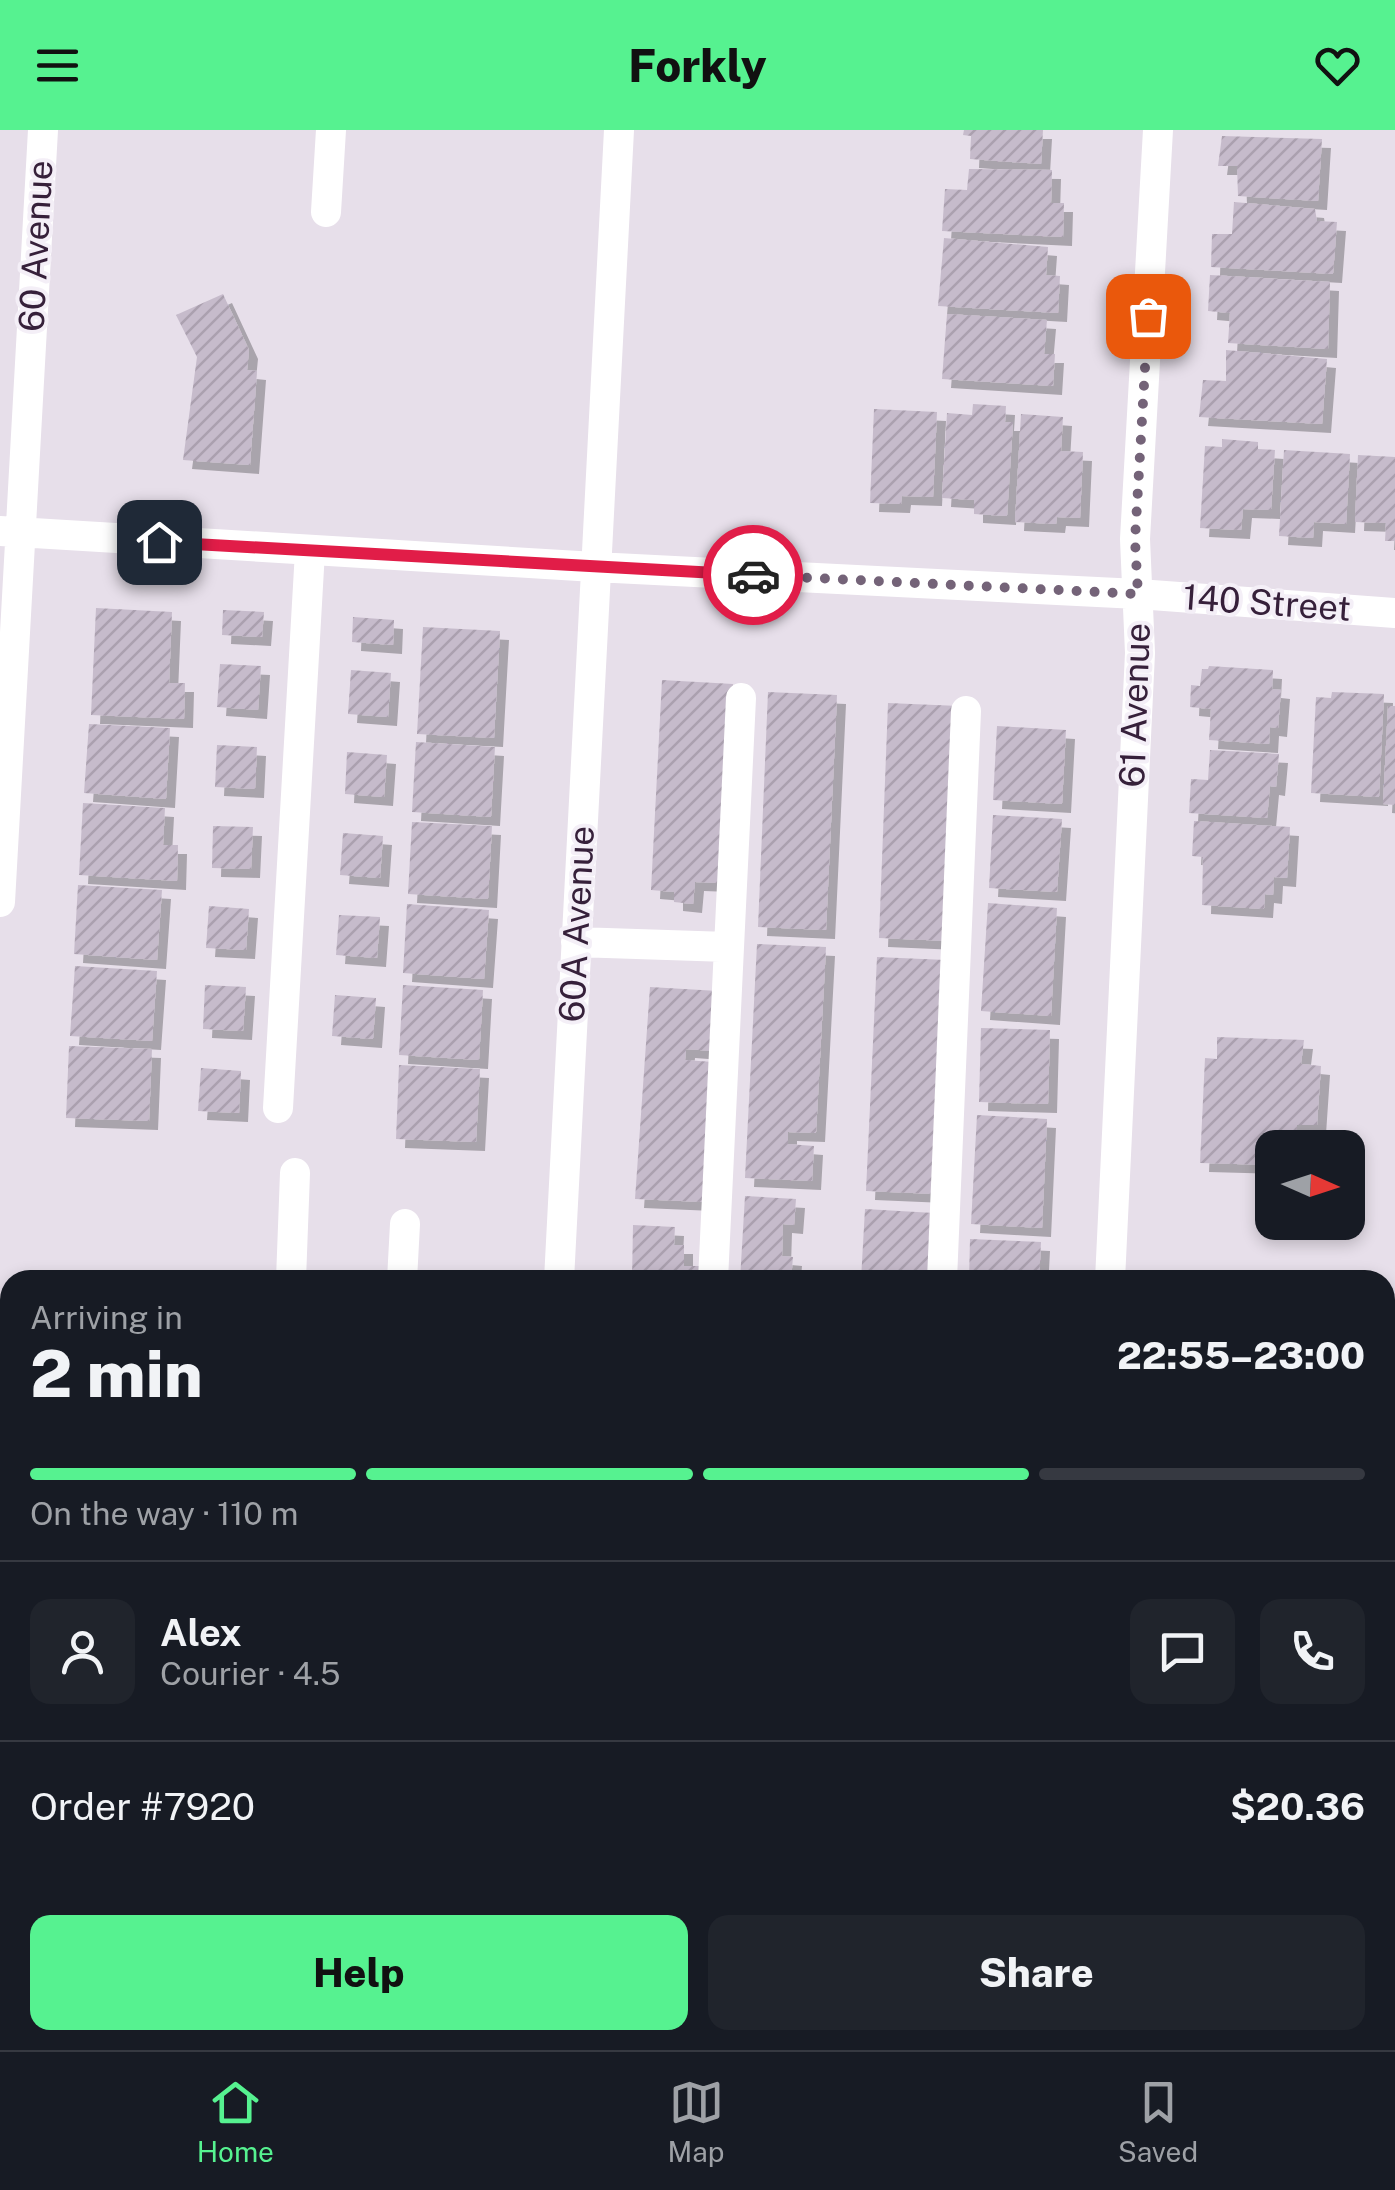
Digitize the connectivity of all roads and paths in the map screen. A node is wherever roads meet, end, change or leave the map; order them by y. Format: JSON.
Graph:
{"nodes":[{"id":1,"x":43,"y":130,"type":"edge"},
{"id":2,"x":331,"y":130,"type":"edge"},
{"id":3,"x":619,"y":130,"type":"edge"},
{"id":4,"x":1158,"y":130,"type":"edge"},
{"id":5,"x":326,"y":212,"type":"dead end"},
{"id":6,"x":10,"y":531,"type":"edge"},
{"id":7,"x":310,"y":551,"type":"junction"},
{"id":8,"x":595,"y":567,"type":"junction"},
{"id":9,"x":1138,"y":594,"type":"junction"},
{"id":10,"x":1395,"y":613,"type":"edge"},
{"id":11,"x":741,"y":698,"type":"dead end"},
{"id":12,"x":966,"y":711,"type":"dead end"},
{"id":13,"x":0,"y":902,"type":"edge"},
{"id":14,"x":576,"y":942,"type":"junction"},
{"id":15,"x":728,"y":948,"type":"junction"},
{"id":16,"x":278,"y":1108,"type":"dead end"},
{"id":17,"x":296,"y":1173,"type":"dead end"},
{"id":18,"x":406,"y":1224,"type":"dead end"},
{"id":19,"x":291,"y":1270,"type":"edge"},
{"id":20,"x":403,"y":1270,"type":"edge"},
{"id":21,"x":560,"y":1270,"type":"edge"},
{"id":22,"x":713,"y":1270,"type":"edge"},
{"id":23,"x":942,"y":1270,"type":"edge"},
{"id":24,"x":1110,"y":1270,"type":"edge"}],
"edges":[{"from":1,"to":6,"type":"street","name":"60 Avenue"},
{"from":2,"to":5,"type":"street"},
{"from":3,"to":8,"type":"street","name":"60A Avenue"},
{"from":4,"to":9,"type":"street","name":"61 Avenue"},
{"from":6,"to":7,"type":"street","name":"140 Street"},
{"from":6,"to":13,"type":"street","name":"60 Avenue"},
{"from":7,"to":8,"type":"street","name":"140 Street"},
{"from":7,"to":16,"type":"street"},
{"from":8,"to":9,"type":"street","name":"140 Street"},
{"from":8,"to":14,"type":"street","name":"60A Avenue"},
{"from":9,"to":10,"type":"street","name":"140 Street"},
{"from":9,"to":24,"type":"street","name":"61 Avenue"},
{"from":11,"to":15,"type":"street"},
{"from":12,"to":23,"type":"street"},
{"from":14,"to":15,"type":"street"},
{"from":14,"to":21,"type":"street","name":"60A Avenue"},
{"from":15,"to":22,"type":"street"},
{"from":17,"to":19,"type":"street"},
{"from":18,"to":20,"type":"street"}]}
